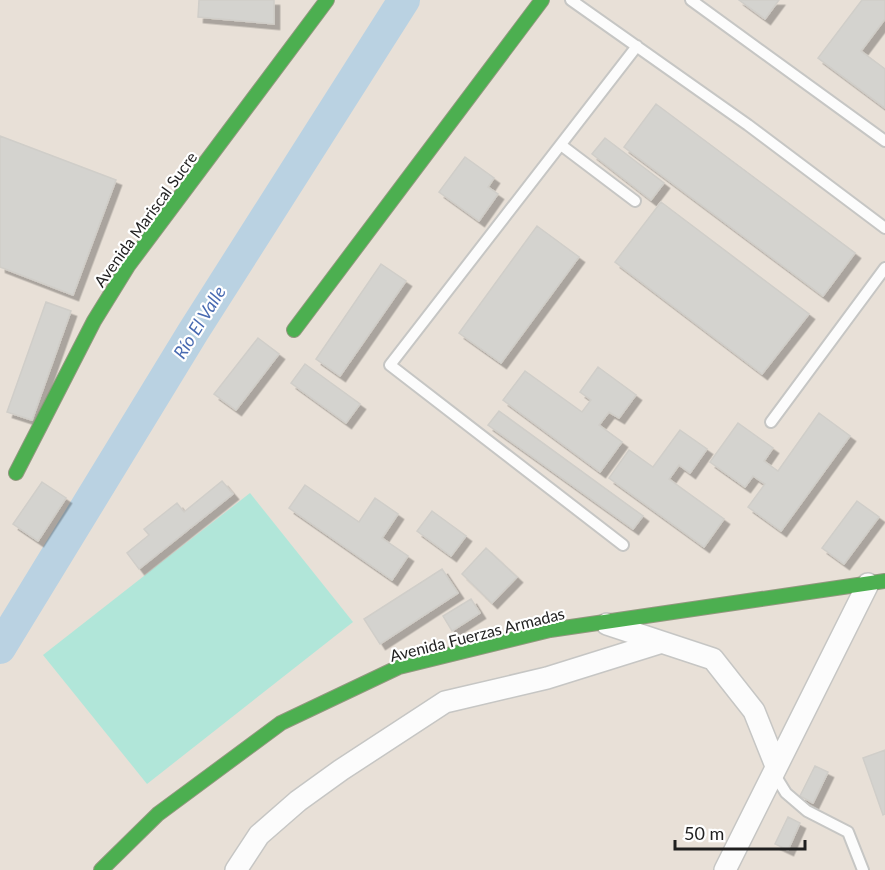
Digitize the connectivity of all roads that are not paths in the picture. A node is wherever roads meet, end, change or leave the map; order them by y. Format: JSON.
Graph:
{"nodes":[{"id":1,"x":327,"y":0,"type":"edge"},
{"id":2,"x":542,"y":0,"type":"edge"},
{"id":3,"x":571,"y":0,"type":"edge"},
{"id":4,"x":691,"y":0,"type":"edge"},
{"id":5,"x":638,"y":46,"type":"junction"},
{"id":6,"x":885,"y":141,"type":"edge"},
{"id":7,"x":561,"y":144,"type":"junction"},
{"id":8,"x":635,"y":201,"type":"dead end"},
{"id":9,"x":885,"y":228,"type":"edge"},
{"id":10,"x":885,"y":268,"type":"edge"},
{"id":11,"x":294,"y":330,"type":"dead end"},
{"id":12,"x":771,"y":422,"type":"dead end"},
{"id":13,"x":16,"y":473,"type":"dead end"},
{"id":14,"x":622,"y":545,"type":"dead end"},
{"id":15,"x":876,"y":583,"type":"edge"},
{"id":16,"x":603,"y":622,"type":"junction"},
{"id":17,"x":659,"y":643,"type":"junction"},
{"id":18,"x":775,"y":769,"type":"junction"},
{"id":19,"x":101,"y":870,"type":"edge"},
{"id":20,"x":236,"y":870,"type":"edge"},
{"id":21,"x":725,"y":870,"type":"edge"},
{"id":22,"x":863,"y":870,"type":"edge"}],
"edges":[{"from":1,"to":13,"type":"street","name":"Avenida Mariscal Sucre"},
{"from":2,"to":11,"type":"street"},
{"from":3,"to":5,"type":"lane"},
{"from":4,"to":6,"type":"lane"},
{"from":5,"to":7,"type":"lane"},
{"from":5,"to":9,"type":"lane"},
{"from":7,"to":8,"type":"lane"},
{"from":7,"to":14,"type":"lane"},
{"from":10,"to":12,"type":"lane"},
{"from":15,"to":16,"type":"street","name":"Avenida Fuerzas Armadas"},
{"from":15,"to":18,"type":"street"},
{"from":16,"to":17,"type":"street"},
{"from":16,"to":19,"type":"street","name":"Avenida Fuerzas Armadas"},
{"from":17,"to":18,"type":"street"},
{"from":17,"to":20,"type":"street"},
{"from":18,"to":21,"type":"street"},
{"from":18,"to":22,"type":"lane"}]}
